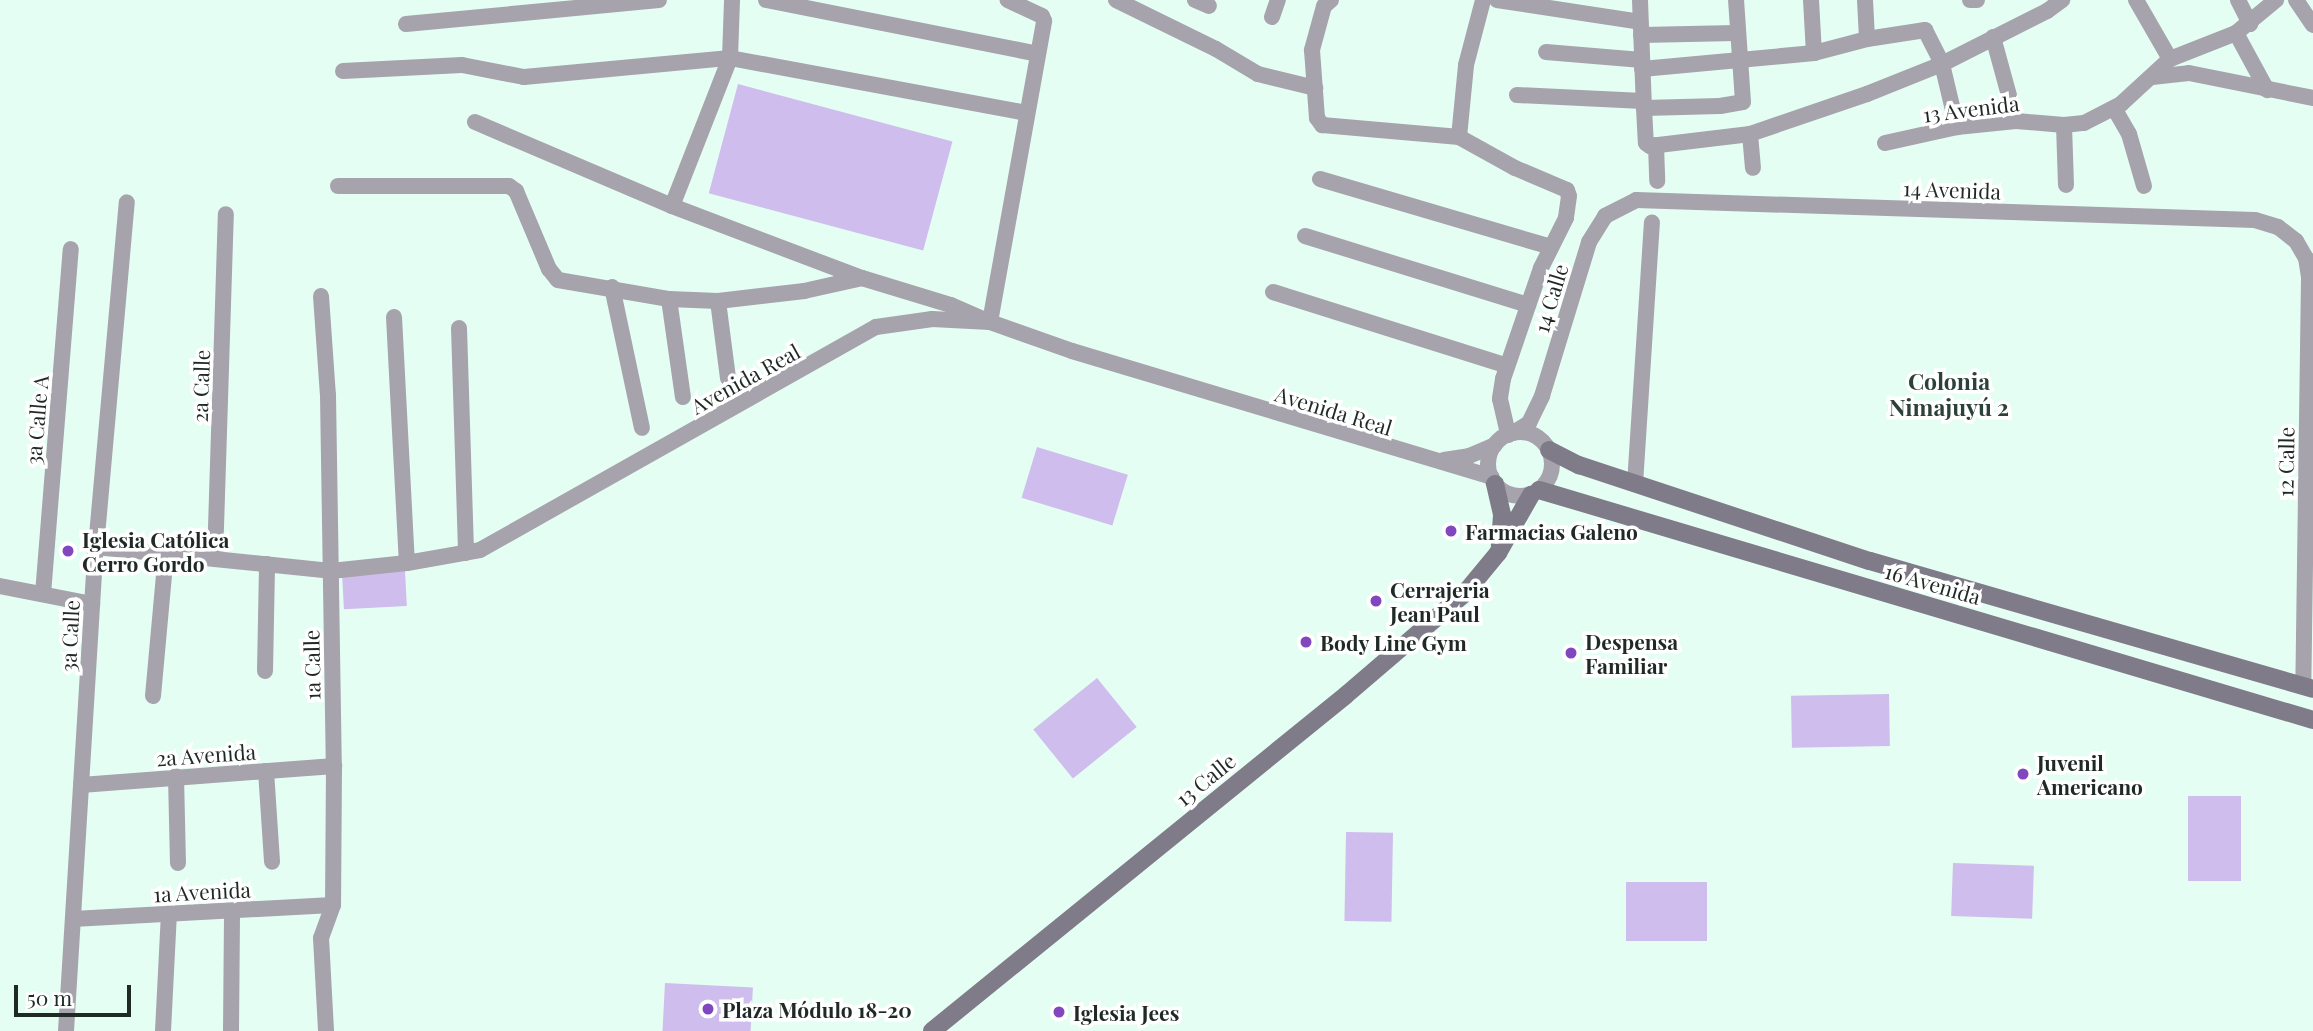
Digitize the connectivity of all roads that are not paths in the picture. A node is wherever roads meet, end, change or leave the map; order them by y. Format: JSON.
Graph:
{"nodes":[{"id":1,"x":659,"y":0,"type":"edge"},
{"id":2,"x":732,"y":0,"type":"edge"},
{"id":3,"x":766,"y":0,"type":"edge"},
{"id":4,"x":1008,"y":0,"type":"edge"},
{"id":5,"x":1116,"y":0,"type":"edge"},
{"id":6,"x":1278,"y":0,"type":"edge"},
{"id":7,"x":1331,"y":0,"type":"edge"},
{"id":8,"x":1483,"y":0,"type":"edge"},
{"id":9,"x":1497,"y":0,"type":"edge"},
{"id":10,"x":1640,"y":0,"type":"edge"},
{"id":11,"x":1735,"y":0,"type":"edge"},
{"id":12,"x":1811,"y":0,"type":"edge"},
{"id":13,"x":1865,"y":0,"type":"edge"},
{"id":14,"x":1970,"y":0,"type":"edge"},
{"id":15,"x":1977,"y":0,"type":"edge"},
{"id":16,"x":2062,"y":0,"type":"edge"},
{"id":17,"x":2136,"y":0,"type":"edge"},
{"id":18,"x":2238,"y":0,"type":"edge"},
{"id":19,"x":2276,"y":0,"type":"edge"},
{"id":20,"x":2296,"y":0,"type":"edge"},
{"id":21,"x":1272,"y":17,"type":"dead end"},
{"id":22,"x":406,"y":24,"type":"dead end"},
{"id":23,"x":2313,"y":25,"type":"edge"},
{"id":24,"x":1641,"y":29,"type":"junction"},
{"id":25,"x":2243,"y":29,"type":"junction"},
{"id":26,"x":1737,"y":33,"type":"junction"},
{"id":27,"x":1993,"y":37,"type":"junction"},
{"id":28,"x":1867,"y":38,"type":"junction"},
{"id":29,"x":1546,"y":52,"type":"dead end"},
{"id":30,"x":1814,"y":53,"type":"junction"},
{"id":31,"x":1038,"y":54,"type":"junction"},
{"id":32,"x":730,"y":58,"type":"junction"},
{"id":33,"x":2170,"y":59,"type":"junction"},
{"id":34,"x":1740,"y":62,"type":"junction"},
{"id":35,"x":1942,"y":64,"type":"junction"},
{"id":36,"x":1642,"y":65,"type":"junction"},
{"id":37,"x":342,"y":71,"type":"dead end"},
{"id":38,"x":2152,"y":77,"type":"junction"},
{"id":39,"x":1315,"y":88,"type":"junction"},
{"id":40,"x":2267,"y":90,"type":"junction"},
{"id":41,"x":1517,"y":95,"type":"dead end"},
{"id":42,"x":2313,"y":98,"type":"edge"},
{"id":43,"x":1643,"y":104,"type":"junction"},
{"id":44,"x":2114,"y":108,"type":"junction"},
{"id":45,"x":1027,"y":113,"type":"junction"},
{"id":46,"x":2017,"y":121,"type":"junction"},
{"id":47,"x":475,"y":122,"type":"dead end"},
{"id":48,"x":2064,"y":125,"type":"junction"},
{"id":49,"x":1957,"y":127,"type":"junction"},
{"id":50,"x":1750,"y":134,"type":"junction"},
{"id":51,"x":1459,"y":137,"type":"junction"},
{"id":52,"x":1885,"y":142,"type":"dead end"},
{"id":53,"x":1656,"y":145,"type":"junction"},
{"id":54,"x":1753,"y":168,"type":"dead end"},
{"id":55,"x":1320,"y":179,"type":"dead end"},
{"id":56,"x":1657,"y":181,"type":"dead end"},
{"id":57,"x":2066,"y":185,"type":"dead end"},
{"id":58,"x":338,"y":186,"type":"dead end"},
{"id":59,"x":2144,"y":186,"type":"dead end"},
{"id":60,"x":127,"y":202,"type":"dead end"},
{"id":61,"x":672,"y":206,"type":"junction"},
{"id":62,"x":226,"y":214,"type":"dead end"},
{"id":63,"x":1605,"y":216,"type":"joint"},
{"id":64,"x":1652,"y":223,"type":"dead end"},
{"id":65,"x":1305,"y":236,"type":"dead end"},
{"id":66,"x":2296,"y":241,"type":"joint"},
{"id":67,"x":1551,"y":247,"type":"junction"},
{"id":68,"x":71,"y":250,"type":"dead end"},
{"id":69,"x":862,"y":278,"type":"junction"},
{"id":70,"x":612,"y":288,"type":"junction"},
{"id":71,"x":1273,"y":292,"type":"dead end"},
{"id":72,"x":321,"y":296,"type":"dead end"},
{"id":73,"x":668,"y":299,"type":"junction"},
{"id":74,"x":718,"y":301,"type":"junction"},
{"id":75,"x":1528,"y":305,"type":"junction"},
{"id":76,"x":394,"y":317,"type":"dead end"},
{"id":77,"x":990,"y":322,"type":"junction"},
{"id":78,"x":459,"y":328,"type":"dead end"},
{"id":79,"x":1507,"y":366,"type":"junction"},
{"id":80,"x":728,"y":378,"type":"dead end"},
{"id":81,"x":683,"y":397,"type":"dead end"},
{"id":82,"x":1542,"y":403,"type":"junction"},
{"id":83,"x":642,"y":428,"type":"dead end"},
{"id":84,"x":1505,"y":438,"type":"junction"},
{"id":85,"x":1547,"y":447,"type":"junction"},
{"id":86,"x":1417,"y":457,"type":"junction"},
{"id":87,"x":1493,"y":481,"type":"junction"},
{"id":88,"x":1635,"y":484,"type":"junction"},
{"id":89,"x":1535,"y":492,"type":"junction"},
{"id":90,"x":96,"y":547,"type":"junction"},
{"id":91,"x":466,"y":553,"type":"junction"},
{"id":92,"x":1498,"y":553,"type":"junction"},
{"id":93,"x":166,"y":554,"type":"junction"},
{"id":94,"x":215,"y":559,"type":"junction"},
{"id":95,"x":407,"y":563,"type":"junction"},
{"id":96,"x":267,"y":564,"type":"junction"},
{"id":97,"x":331,"y":571,"type":"junction"},
{"id":98,"x":0,"y":586,"type":"edge"},
{"id":99,"x":43,"y":594,"type":"junction"},
{"id":100,"x":92,"y":604,"type":"junction"},
{"id":101,"x":265,"y":671,"type":"dead end"},
{"id":102,"x":2308,"y":687,"type":"edge"},
{"id":103,"x":153,"y":696,"type":"dead end"},
{"id":104,"x":2313,"y":720,"type":"edge"},
{"id":105,"x":334,"y":766,"type":"junction"},
{"id":106,"x":266,"y":771,"type":"junction"},
{"id":107,"x":176,"y":776,"type":"junction"},
{"id":108,"x":81,"y":785,"type":"junction"},
{"id":109,"x":272,"y":862,"type":"dead end"},
{"id":110,"x":178,"y":863,"type":"dead end"},
{"id":111,"x":333,"y":905,"type":"junction"},
{"id":112,"x":232,"y":911,"type":"junction"},
{"id":113,"x":169,"y":914,"type":"junction"},
{"id":114,"x":73,"y":919,"type":"junction"},
{"id":115,"x":66,"y":1031,"type":"edge"},
{"id":116,"x":163,"y":1031,"type":"edge"},
{"id":117,"x":231,"y":1031,"type":"edge"},
{"id":118,"x":326,"y":1031,"type":"edge"},
{"id":119,"x":932,"y":1031,"type":"edge"}],
"edges":[{"from":1,"to":22,"type":"street"},
{"from":2,"to":32,"type":"street"},
{"from":3,"to":31,"type":"street"},
{"from":4,"to":31,"type":"street"},
{"from":5,"to":39,"type":"street"},
{"from":6,"to":21,"type":"street"},
{"from":7,"to":39,"type":"street"},
{"from":8,"to":51,"type":"street"},
{"from":9,"to":24,"type":"street"},
{"from":10,"to":24,"type":"street"},
{"from":11,"to":26,"type":"street"},
{"from":12,"to":30,"type":"street"},
{"from":13,"to":28,"type":"street"},
{"from":14,"to":15,"type":"street"},
{"from":16,"to":27,"type":"street"},
{"from":17,"to":33,"type":"street"},
{"from":18,"to":25,"type":"street"},
{"from":19,"to":25,"type":"street","name":"13 Avenida"},
{"from":20,"to":23,"type":"street"},
{"from":24,"to":26,"type":"street"},
{"from":24,"to":36,"type":"street"},
{"from":25,"to":33,"type":"street","name":"13 Avenida"},
{"from":25,"to":40,"type":"street"},
{"from":26,"to":34,"type":"street"},
{"from":27,"to":35,"type":"street"},
{"from":27,"to":46,"type":"street"},
{"from":28,"to":30,"type":"street"},
{"from":28,"to":35,"type":"street"},
{"from":29,"to":36,"type":"street"},
{"from":30,"to":34,"type":"street"},
{"from":31,"to":45,"type":"street"},
{"from":32,"to":37,"type":"street"},
{"from":32,"to":45,"type":"street"},
{"from":32,"to":61,"type":"street"},
{"from":33,"to":38,"type":"street","name":"13 Avenida"},
{"from":34,"to":36,"type":"street"},
{"from":34,"to":43,"type":"street"},
{"from":35,"to":49,"type":"street"},
{"from":35,"to":50,"type":"street"},
{"from":36,"to":43,"type":"street"},
{"from":38,"to":40,"type":"street"},
{"from":38,"to":44,"type":"street","name":"13 Avenida"},
{"from":39,"to":51,"type":"street"},
{"from":40,"to":42,"type":"street"},
{"from":41,"to":43,"type":"street"},
{"from":43,"to":53,"type":"street"},
{"from":44,"to":48,"type":"street","name":"13 Avenida"},
{"from":44,"to":59,"type":"street"},
{"from":45,"to":77,"type":"street"},
{"from":46,"to":48,"type":"street","name":"13 Avenida"},
{"from":46,"to":49,"type":"street","name":"13 Avenida"},
{"from":47,"to":61,"type":"street"},
{"from":48,"to":57,"type":"street"},
{"from":49,"to":52,"type":"street","name":"13 Avenida"},
{"from":50,"to":53,"type":"street"},
{"from":50,"to":54,"type":"street"},
{"from":51,"to":67,"type":"street"},
{"from":53,"to":56,"type":"street"},
{"from":55,"to":67,"type":"street"},
{"from":58,"to":70,"type":"street"},
{"from":60,"to":90,"type":"street","name":"3a Calle"},
{"from":61,"to":69,"type":"street"},
{"from":62,"to":94,"type":"street","name":"2a Calle"},
{"from":63,"to":66,"type":"street","name":"14 Avenida"},
{"from":63,"to":82,"type":"street","name":"14 Calle"},
{"from":64,"to":88,"type":"street"},
{"from":65,"to":75,"type":"street"},
{"from":66,"to":102,"type":"street","name":"12 Calle"},
{"from":67,"to":75,"type":"street"},
{"from":68,"to":99,"type":"street","name":"3a Calle A"},
{"from":69,"to":74,"type":"street"},
{"from":69,"to":77,"type":"street"},
{"from":70,"to":73,"type":"street"},
{"from":70,"to":83,"type":"street"},
{"from":71,"to":79,"type":"street"},
{"from":72,"to":97,"type":"street","name":"1a Calle"},
{"from":73,"to":74,"type":"street"},
{"from":73,"to":81,"type":"street"},
{"from":74,"to":80,"type":"street"},
{"from":75,"to":79,"type":"street"},
{"from":76,"to":95,"type":"street"},
{"from":77,"to":86,"type":"street","name":"Avenida Real"},
{"from":77,"to":91,"type":"street","name":"Avenida Real"},
{"from":78,"to":91,"type":"street"},
{"from":79,"to":84,"type":"street"},
{"from":82,"to":84,"type":"street","name":"14 Calle"},
{"from":82,"to":85,"type":"street","name":"14 Calle"},
{"from":84,"to":85,"type":"street"},
{"from":84,"to":86,"type":"street","name":"Avenida Real"},
{"from":84,"to":87,"type":"street"},
{"from":85,"to":88,"type":"main road","name":"16 Avenida"},
{"from":85,"to":89,"type":"street"},
{"from":86,"to":87,"type":"street","name":"Avenida Real"},
{"from":87,"to":89,"type":"street"},
{"from":87,"to":92,"type":"main road"},
{"from":88,"to":102,"type":"main road","name":"16 Avenida"},
{"from":89,"to":92,"type":"main road","name":"13 Calle"},
{"from":89,"to":104,"type":"main road","name":"16 Avenida"},
{"from":90,"to":93,"type":"street","name":"Avenida Real"},
{"from":90,"to":100,"type":"street","name":"3a Calle"},
{"from":91,"to":95,"type":"street","name":"Avenida Real"},
{"from":92,"to":119,"type":"main road","name":"13 Calle"},
{"from":93,"to":94,"type":"street","name":"Avenida Real"},
{"from":93,"to":103,"type":"street"},
{"from":94,"to":96,"type":"street","name":"Avenida Real"},
{"from":95,"to":97,"type":"street","name":"Avenida Real"},
{"from":96,"to":97,"type":"street","name":"Avenida Real"},
{"from":96,"to":101,"type":"street"},
{"from":97,"to":105,"type":"street","name":"1a Calle"},
{"from":98,"to":99,"type":"street"},
{"from":99,"to":100,"type":"street"},
{"from":100,"to":108,"type":"street","name":"3a Calle"},
{"from":105,"to":106,"type":"street","name":"2a Avenida"},
{"from":105,"to":111,"type":"street","name":"1a Calle"},
{"from":106,"to":107,"type":"street","name":"2a Avenida"},
{"from":106,"to":109,"type":"street"},
{"from":107,"to":108,"type":"street","name":"2a Avenida"},
{"from":107,"to":110,"type":"street"},
{"from":108,"to":114,"type":"street","name":"3a Calle"},
{"from":111,"to":112,"type":"street","name":"1a Avenida"},
{"from":111,"to":118,"type":"street","name":"1a Calle"},
{"from":112,"to":113,"type":"street","name":"1a Avenida"},
{"from":112,"to":117,"type":"street"},
{"from":113,"to":114,"type":"street","name":"1a Avenida"},
{"from":113,"to":116,"type":"street"},
{"from":114,"to":115,"type":"street","name":"3a Calle"}]}
